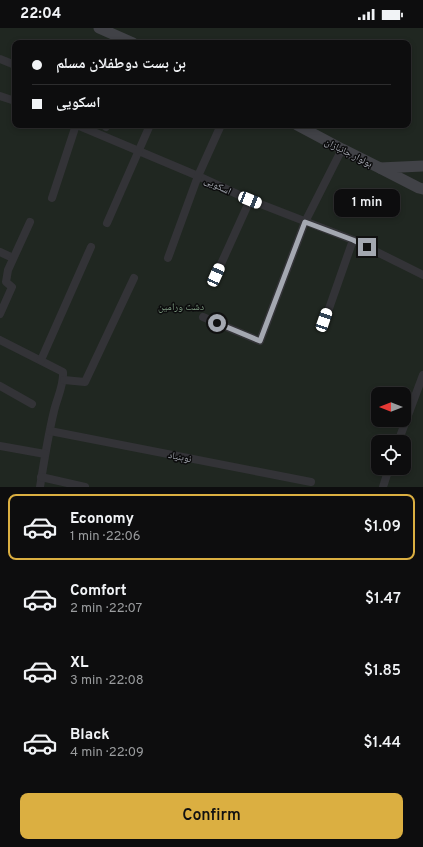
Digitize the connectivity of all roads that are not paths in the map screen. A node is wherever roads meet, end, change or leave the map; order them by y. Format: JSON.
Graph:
{"nodes":[{"id":1,"x":99,"y":28,"type":"edge"},
{"id":2,"x":125,"y":40,"type":"edge"},
{"id":3,"x":0,"y":59,"type":"edge"},
{"id":4,"x":12,"y":64,"type":"edge"},
{"id":5,"x":0,"y":96,"type":"edge"},
{"id":6,"x":12,"y":100,"type":"edge"},
{"id":7,"x":76,"y":128,"type":"edge"},
{"id":8,"x":84,"y":128,"type":"edge"},
{"id":9,"x":149,"y":128,"type":"edge"},
{"id":10,"x":220,"y":128,"type":"edge"},
{"id":11,"x":303,"y":128,"type":"edge"},
{"id":12,"x":342,"y":149,"type":"junction"},
{"id":13,"x":139,"y":150,"type":"junction"},
{"id":14,"x":423,"y":166,"type":"edge"},
{"id":15,"x":380,"y":168,"type":"junction"},
{"id":16,"x":198,"y":176,"type":"junction"},
{"id":17,"x":423,"y":189,"type":"edge"},
{"id":18,"x":52,"y":198,"type":"dead end"},
{"id":19,"x":250,"y":200,"type":"junction"},
{"id":20,"x":30,"y":222,"type":"dead end"},
{"id":21,"x":305,"y":222,"type":"junction"},
{"id":22,"x":107,"y":223,"type":"dead end"},
{"id":23,"x":353,"y":240,"type":"junction"},
{"id":24,"x":90,"y":247,"type":"dead end"},
{"id":25,"x":0,"y":252,"type":"edge"},
{"id":26,"x":13,"y":258,"type":"junction"},
{"id":27,"x":168,"y":258,"type":"dead end"},
{"id":28,"x":216,"y":275,"type":"dead end"},
{"id":29,"x":423,"y":275,"type":"edge"},
{"id":30,"x":134,"y":278,"type":"dead end"},
{"id":31,"x":0,"y":314,"type":"edge"},
{"id":32,"x":203,"y":317,"type":"dead end"},
{"id":33,"x":324,"y":320,"type":"dead end"},
{"id":34,"x":0,"y":340,"type":"edge"},
{"id":35,"x":41,"y":360,"type":"junction"},
{"id":36,"x":423,"y":375,"type":"edge"},
{"id":37,"x":64,"y":380,"type":"junction"},
{"id":38,"x":0,"y":386,"type":"edge"},
{"id":39,"x":32,"y":404,"type":"dead end"},
{"id":40,"x":50,"y":431,"type":"junction"},
{"id":41,"x":401,"y":435,"type":"edge"},
{"id":42,"x":0,"y":446,"type":"edge"},
{"id":43,"x":45,"y":454,"type":"junction"},
{"id":44,"x":387,"y":475,"type":"edge"},
{"id":45,"x":41,"y":477,"type":"junction"},
{"id":46,"x":311,"y":482,"type":"dead end"},
{"id":47,"x":40,"y":487,"type":"edge"},
{"id":48,"x":85,"y":487,"type":"edge"},
{"id":49,"x":383,"y":487,"type":"edge"}],
"edges":[{"from":1,"to":2,"type":"main road"},
{"from":3,"to":4,"type":"street"},
{"from":5,"to":6,"type":"street"},
{"from":7,"to":18,"type":"street"},
{"from":8,"to":13,"type":"street","name":"اسکویی"},
{"from":9,"to":13,"type":"street"},
{"from":10,"to":16,"type":"street"},
{"from":11,"to":12,"type":"main road","name":"بولوار جانبازان"},
{"from":12,"to":15,"type":"main road","name":"بولوار جانبازان"},
{"from":12,"to":21,"type":"street"},
{"from":13,"to":16,"type":"street","name":"اسکویی"},
{"from":13,"to":22,"type":"street"},
{"from":14,"to":15,"type":"main road"},
{"from":15,"to":17,"type":"main road","name":"بولوار جانبازان"},
{"from":16,"to":19,"type":"street","name":"اسکویی"},
{"from":16,"to":27,"type":"street"},
{"from":19,"to":21,"type":"street","name":"اسکویی"},
{"from":19,"to":28,"type":"street"},
{"from":20,"to":26,"type":"street"},
{"from":21,"to":23,"type":"street","name":"اسکویی"},
{"from":21,"to":32,"type":"street"},
{"from":23,"to":29,"type":"street","name":"اسکویی"},
{"from":23,"to":33,"type":"street"},
{"from":24,"to":35,"type":"street"},
{"from":25,"to":26,"type":"street"},
{"from":26,"to":31,"type":"street"},
{"from":30,"to":37,"type":"street"},
{"from":34,"to":35,"type":"street"},
{"from":35,"to":37,"type":"street"},
{"from":36,"to":41,"type":"street"},
{"from":37,"to":40,"type":"street"},
{"from":38,"to":39,"type":"street"},
{"from":40,"to":43,"type":"street"},
{"from":40,"to":46,"type":"street","name":"نوبنیاد"},
{"from":42,"to":43,"type":"street"},
{"from":43,"to":45,"type":"street"},
{"from":44,"to":49,"type":"street"},
{"from":45,"to":47,"type":"street"},
{"from":45,"to":48,"type":"street"}]}
